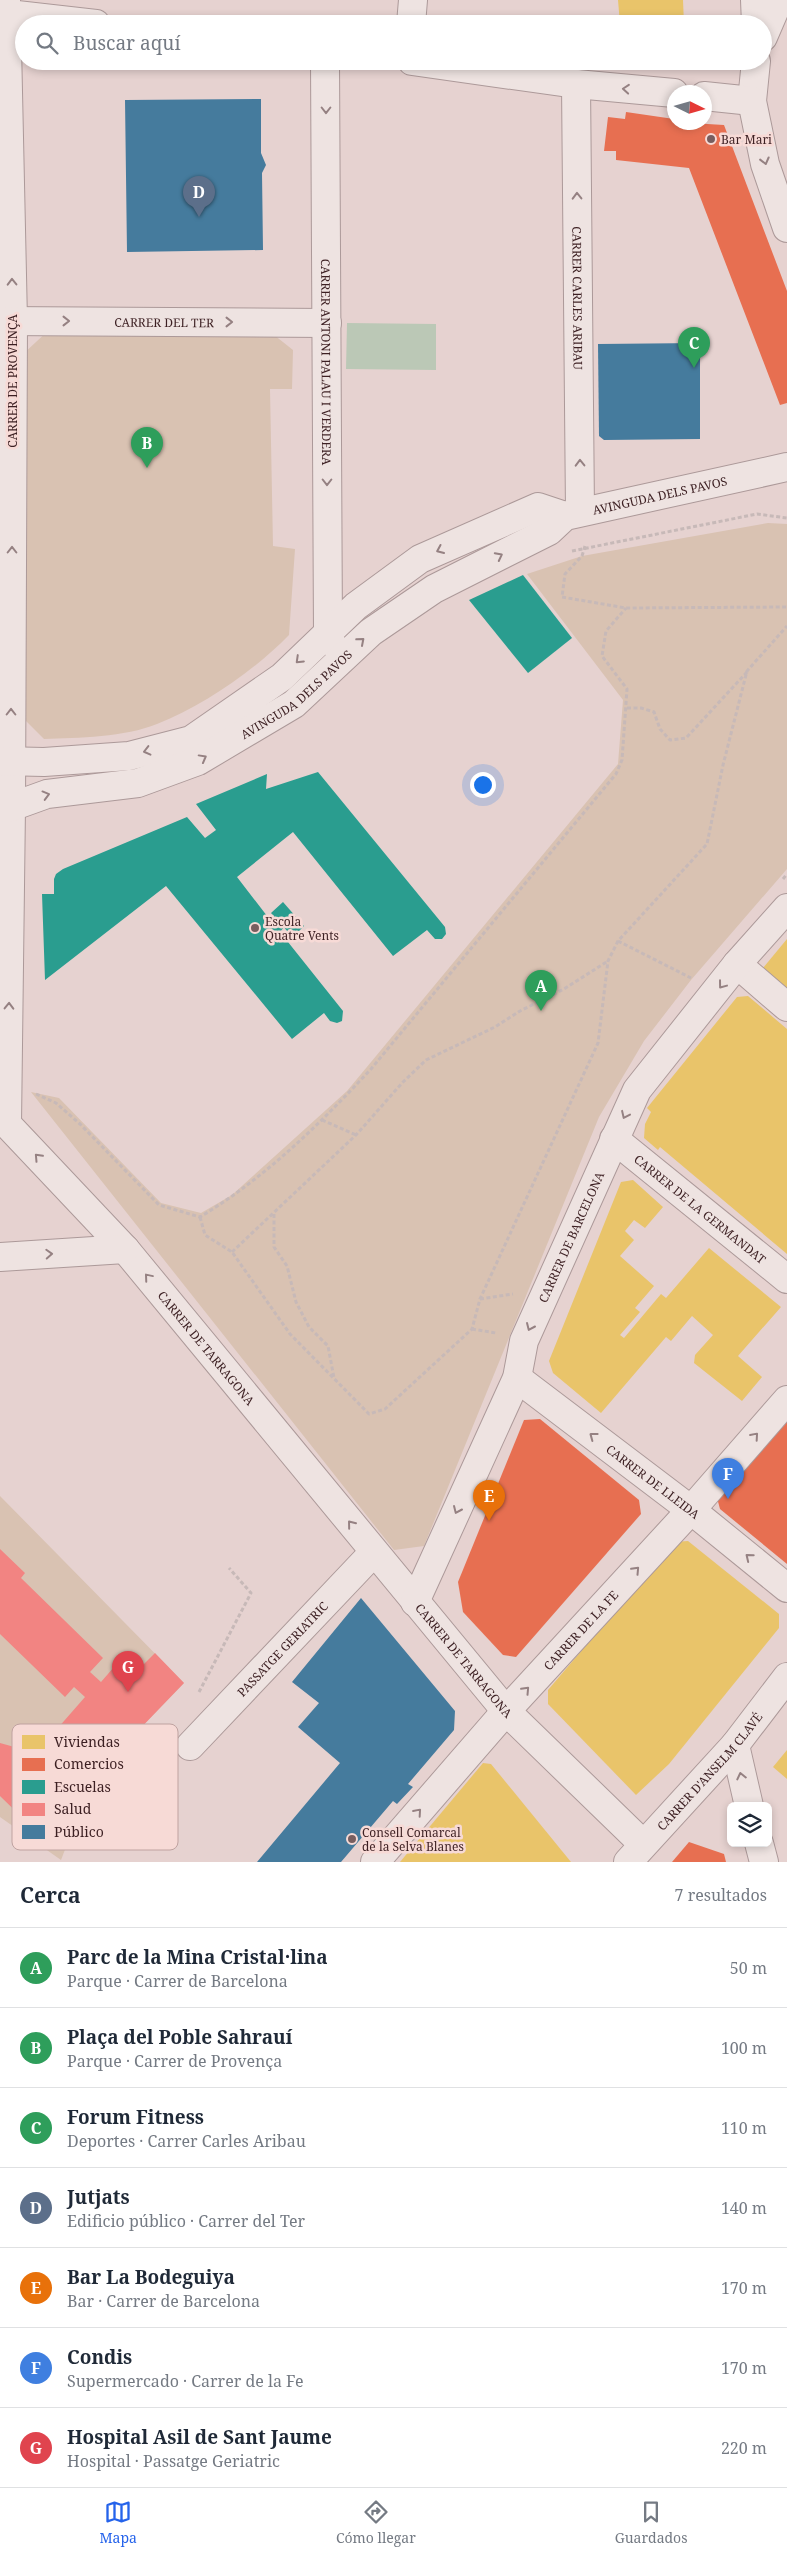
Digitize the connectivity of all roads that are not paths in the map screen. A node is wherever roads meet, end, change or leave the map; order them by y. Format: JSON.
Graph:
{"nodes":[{"id":1,"x":414,"y":0,"type":"edge"},
{"id":2,"x":755,"y":0,"type":"edge"},
{"id":3,"x":779,"y":0,"type":"edge"},
{"id":4,"x":3,"y":8,"type":"edge"},
{"id":5,"x":44,"y":15,"type":"edge"},
{"id":6,"x":412,"y":15,"type":"edge"},
{"id":7,"x":756,"y":15,"type":"edge"},
{"id":8,"x":772,"y":16,"type":"edge"},
{"id":9,"x":325,"y":70,"type":"edge"},
{"id":10,"x":476,"y":70,"type":"edge"},
{"id":11,"x":755,"y":70,"type":"edge"},
{"id":12,"x":576,"y":84,"type":"junction"},
{"id":13,"x":667,"y":92,"type":"edge"},
{"id":14,"x":712,"y":97,"type":"edge"},
{"id":15,"x":752,"y":101,"type":"junction"},
{"id":16,"x":787,"y":228,"type":"edge"},
{"id":17,"x":6,"y":321,"type":"edge"},
{"id":18,"x":327,"y":323,"type":"junction"},
{"id":19,"x":787,"y":467,"type":"edge"},
{"id":20,"x":756,"y":475,"type":"junction"},
{"id":21,"x":787,"y":482,"type":"edge"},
{"id":22,"x":573,"y":514,"type":"junction"},
{"id":23,"x":328,"y":632,"type":"junction"},
{"id":24,"x":338,"y":661,"type":"junction"},
{"id":25,"x":5,"y":761,"type":"edge"},
{"id":26,"x":6,"y":808,"type":"edge"},
{"id":27,"x":787,"y":908,"type":"edge"},
{"id":28,"x":737,"y":964,"type":"junction"},
{"id":29,"x":787,"y":1007,"type":"edge"},
{"id":30,"x":4,"y":1129,"type":"edge"},
{"id":31,"x":614,"y":1139,"type":"junction"},
{"id":32,"x":124,"y":1249,"type":"junction"},
{"id":33,"x":0,"y":1257,"type":"edge"},
{"id":34,"x":787,"y":1279,"type":"edge"},
{"id":35,"x":517,"y":1378,"type":"junction"},
{"id":36,"x":787,"y":1400,"type":"edge"},
{"id":37,"x":691,"y":1510,"type":"junction"},
{"id":38,"x":374,"y":1552,"type":"junction"},
{"id":39,"x":787,"y":1588,"type":"edge"},
{"id":40,"x":415,"y":1602,"type":"junction"},
{"id":41,"x":787,"y":1677,"type":"edge"},
{"id":42,"x":506,"y":1711,"type":"junction"},
{"id":43,"x":734,"y":1745,"type":"junction"},
{"id":44,"x":190,"y":1746,"type":"dead end"},
{"id":45,"x":748,"y":1802,"type":"edge"},
{"id":46,"x":760,"y":1847,"type":"edge"},
{"id":47,"x":636,"y":1853,"type":"edge"},
{"id":48,"x":375,"y":1862,"type":"edge"},
{"id":49,"x":764,"y":1862,"type":"edge"}],
"edges":[{"from":1,"to":6,"type":"street"},
{"from":2,"to":7,"type":"street"},
{"from":3,"to":8,"type":"street"},
{"from":4,"to":5,"type":"street"},
{"from":17,"to":4,"type":"street","name":"CARRER DE PROVENÇA","one_way":true},
{"from":9,"to":18,"type":"street","name":"CARRER ANTONI PALAU I VERDERA","one_way":true},
{"from":10,"to":12,"type":"street"},
{"from":11,"to":15,"type":"street"},
{"from":13,"to":12,"type":"street","one_way":true},
{"from":22,"to":12,"type":"street","name":"CARRER CARLES ARIBAU","one_way":true},
{"from":14,"to":15,"type":"street"},
{"from":15,"to":16,"type":"street","one_way":true},
{"from":17,"to":18,"type":"street","name":"CARRER DEL TER","one_way":true},
{"from":25,"to":17,"type":"street","name":"CARRER DE PROVENÇA","one_way":true},
{"from":18,"to":23,"type":"street","name":"CARRER ANTONI PALAU I VERDERA","one_way":true},
{"from":19,"to":20,"type":"street","name":"AVINGUDA DELS PAVOS"},
{"from":20,"to":21,"type":"street","name":"AVINGUDA DELS PAVOS"},
{"from":20,"to":22,"type":"street","name":"AVINGUDA DELS PAVOS"},
{"from":22,"to":23,"type":"street","name":"AVINGUDA DELS PAVOS","one_way":true},
{"from":24,"to":22,"type":"street","name":"AVINGUDA DELS PAVOS","one_way":true},
{"from":23,"to":24,"type":"street","name":"CARRER ANTONI PALAU I VERDERA"},
{"from":23,"to":25,"type":"street","name":"AVINGUDA DELS PAVOS","one_way":true},
{"from":26,"to":24,"type":"street","name":"AVINGUDA DELS PAVOS","one_way":true},
{"from":25,"to":26,"type":"street","name":"CARRER DE TARRAGONA"},
{"from":30,"to":26,"type":"street","name":"CARRER DE TARRAGONA","one_way":true},
{"from":27,"to":28,"type":"street","name":"CARRER DE BARCELONA"},
{"from":28,"to":29,"type":"street"},
{"from":28,"to":31,"type":"street","name":"CARRER DE BARCELONA","one_way":true},
{"from":32,"to":30,"type":"street","name":"CARRER DE TARRAGONA","one_way":true},
{"from":31,"to":34,"type":"street","name":"CARRER DE LA GERMANDAT"},
{"from":31,"to":35,"type":"street","name":"CARRER DE BARCELONA","one_way":true},
{"from":33,"to":32,"type":"street","one_way":true},
{"from":38,"to":32,"type":"street","name":"CARRER DE TARRAGONA","one_way":true},
{"from":37,"to":35,"type":"street","name":"CARRER DE LLEIDA","one_way":true},
{"from":35,"to":40,"type":"street","name":"CARRER DE BARCELONA","one_way":true},
{"from":37,"to":36,"type":"street","name":"CARRER DE LA FE","one_way":true},
{"from":39,"to":37,"type":"street","name":"CARRER DE LLEIDA","one_way":true},
{"from":42,"to":37,"type":"street","name":"CARRER DE LA FE","one_way":true},
{"from":38,"to":40,"type":"street","name":"CARRER DE TARRAGONA"},
{"from":38,"to":44,"type":"street","name":"PASSATGE GERIATRIC"},
{"from":40,"to":42,"type":"street","name":"CARRER DE TARRAGONA"},
{"from":41,"to":43,"type":"street","name":"CARRER D'ANSELM CLAVÉ"},
{"from":42,"to":47,"type":"street","name":"CARRER DE TARRAGONA"},
{"from":48,"to":42,"type":"street","name":"CARRER DE LA FE","one_way":true},
{"from":45,"to":43,"type":"street","one_way":true},
{"from":43,"to":47,"type":"street","name":"CARRER D'ANSELM CLAVÉ"},
{"from":46,"to":49,"type":"street"}]}
